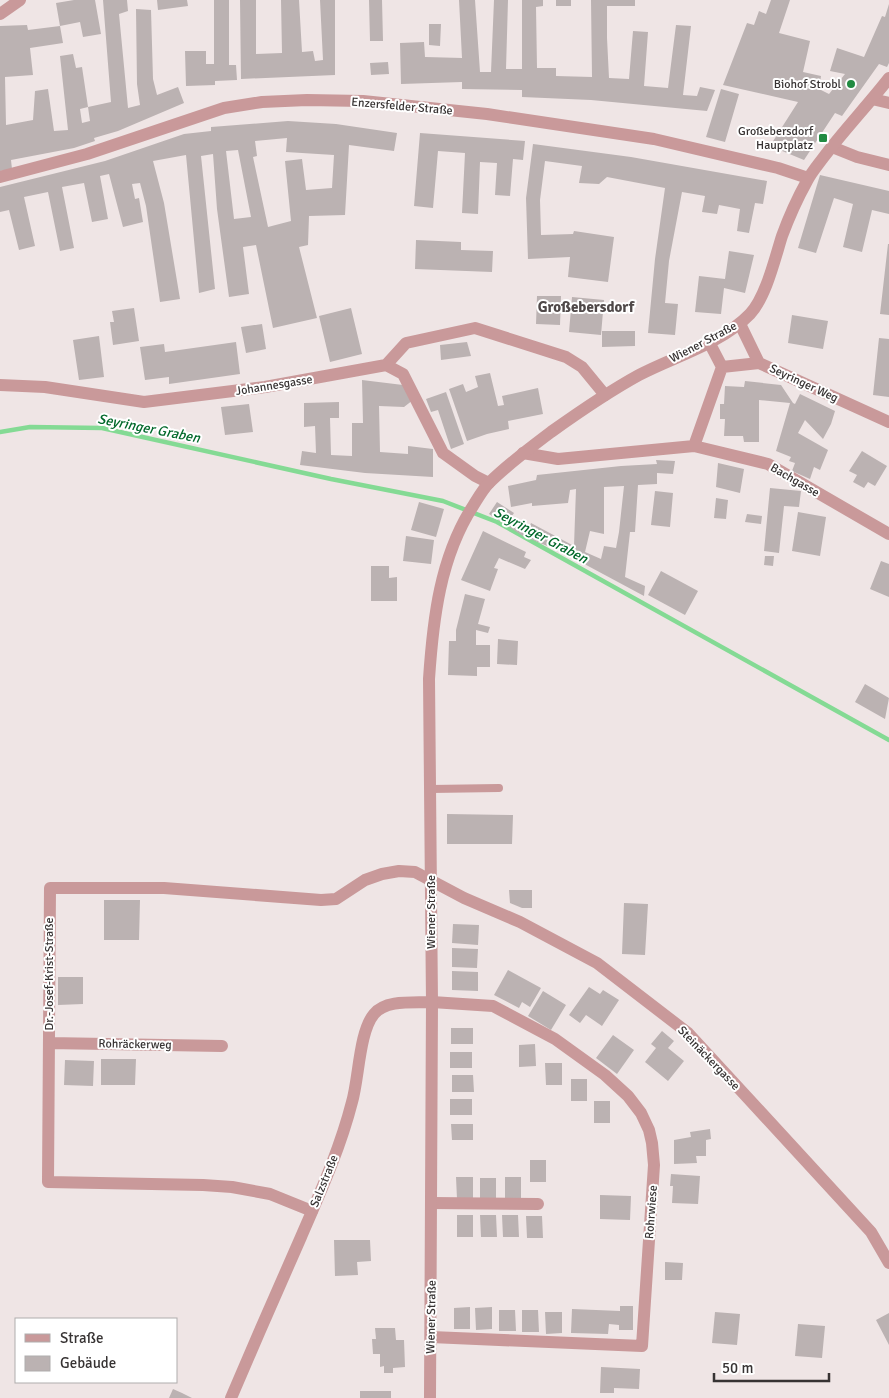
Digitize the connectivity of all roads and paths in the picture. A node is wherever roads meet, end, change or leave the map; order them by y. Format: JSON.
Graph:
{"nodes":[{"id":1,"x":20,"y":0,"type":"edge"},
{"id":2,"x":0,"y":14,"type":"edge"},
{"id":3,"x":889,"y":78,"type":"edge"},
{"id":4,"x":872,"y":99,"type":"junction"},
{"id":5,"x":889,"y":103,"type":"edge"},
{"id":6,"x":832,"y":147,"type":"junction"},
{"id":7,"x":889,"y":165,"type":"edge"},
{"id":8,"x":0,"y":177,"type":"edge"},
{"id":9,"x":808,"y":178,"type":"junction"},
{"id":10,"x":740,"y":324,"type":"junction"},
{"id":11,"x":709,"y":342,"type":"junction"},
{"id":12,"x":760,"y":363,"type":"junction"},
{"id":13,"x":386,"y":365,"type":"junction"},
{"id":14,"x":722,"y":367,"type":"junction"},
{"id":15,"x":0,"y":385,"type":"edge"},
{"id":16,"x":605,"y":395,"type":"junction"},
{"id":17,"x":889,"y":422,"type":"edge"},
{"id":18,"x":694,"y":446,"type":"junction"},
{"id":19,"x":523,"y":453,"type":"junction"},
{"id":20,"x":485,"y":487,"type":"junction"},
{"id":21,"x":889,"y":534,"type":"edge"},
{"id":22,"x":499,"y":788,"type":"dead end"},
{"id":23,"x":431,"y":789,"type":"junction"},
{"id":24,"x":431,"y":882,"type":"junction"},
{"id":25,"x":432,"y":1002,"type":"junction"},
{"id":26,"x":49,"y":1043,"type":"junction"},
{"id":27,"x":222,"y":1046,"type":"dead end"},
{"id":28,"x":432,"y":1203,"type":"junction"},
{"id":29,"x":538,"y":1204,"type":"dead end"},
{"id":30,"x":312,"y":1210,"type":"junction"},
{"id":31,"x":889,"y":1262,"type":"edge"},
{"id":32,"x":431,"y":1337,"type":"junction"},
{"id":33,"x":231,"y":1398,"type":"edge"},
{"id":34,"x":430,"y":1398,"type":"edge"}],
"edges":[{"from":1,"to":2,"type":"street"},
{"from":3,"to":4,"type":"street","name":"Wiener Straße"},
{"from":4,"to":5,"type":"street"},
{"from":4,"to":6,"type":"street","name":"Wiener Straße"},
{"from":6,"to":7,"type":"street"},
{"from":6,"to":9,"type":"street","name":"Wiener Straße"},
{"from":8,"to":9,"type":"street","name":"Enzersfelder Straße"},
{"from":9,"to":10,"type":"street","name":"Wiener Straße"},
{"from":10,"to":11,"type":"street","name":"Wiener Straße"},
{"from":10,"to":12,"type":"street","name":"Seyringer Weg"},
{"from":11,"to":14,"type":"street"},
{"from":11,"to":16,"type":"street","name":"Wiener Straße"},
{"from":12,"to":14,"type":"street"},
{"from":12,"to":17,"type":"street","name":"Seyringer Weg"},
{"from":13,"to":15,"type":"street","name":"Johannesgasse"},
{"from":13,"to":16,"type":"street"},
{"from":13,"to":20,"type":"street"},
{"from":14,"to":18,"type":"street"},
{"from":16,"to":19,"type":"street","name":"Wiener Straße"},
{"from":18,"to":19,"type":"street"},
{"from":18,"to":21,"type":"street","name":"Bachgasse"},
{"from":19,"to":20,"type":"street","name":"Wiener Straße"},
{"from":20,"to":23,"type":"street","name":"Wiener Straße"},
{"from":22,"to":23,"type":"lane"},
{"from":23,"to":24,"type":"street","name":"Wiener Straße"},
{"from":24,"to":25,"type":"street","name":"Wiener Straße"},
{"from":24,"to":26,"type":"street","name":"Dr.-Josef-Krist-Straße"},
{"from":24,"to":31,"type":"street","name":"Steinäckergasse"},
{"from":25,"to":28,"type":"street","name":"Wiener Straße"},
{"from":25,"to":30,"type":"street","name":"Salzstraße"},
{"from":25,"to":32,"type":"street","name":"Rohrwiese"},
{"from":26,"to":27,"type":"street","name":"Rohräckerweg"},
{"from":26,"to":30,"type":"street","name":"Dr.-Josef-Krist-Straße"},
{"from":28,"to":29,"type":"street"},
{"from":28,"to":32,"type":"street","name":"Wiener Straße"},
{"from":30,"to":33,"type":"street","name":"Salzstraße"},
{"from":32,"to":34,"type":"street","name":"Wiener Straße"}]}
